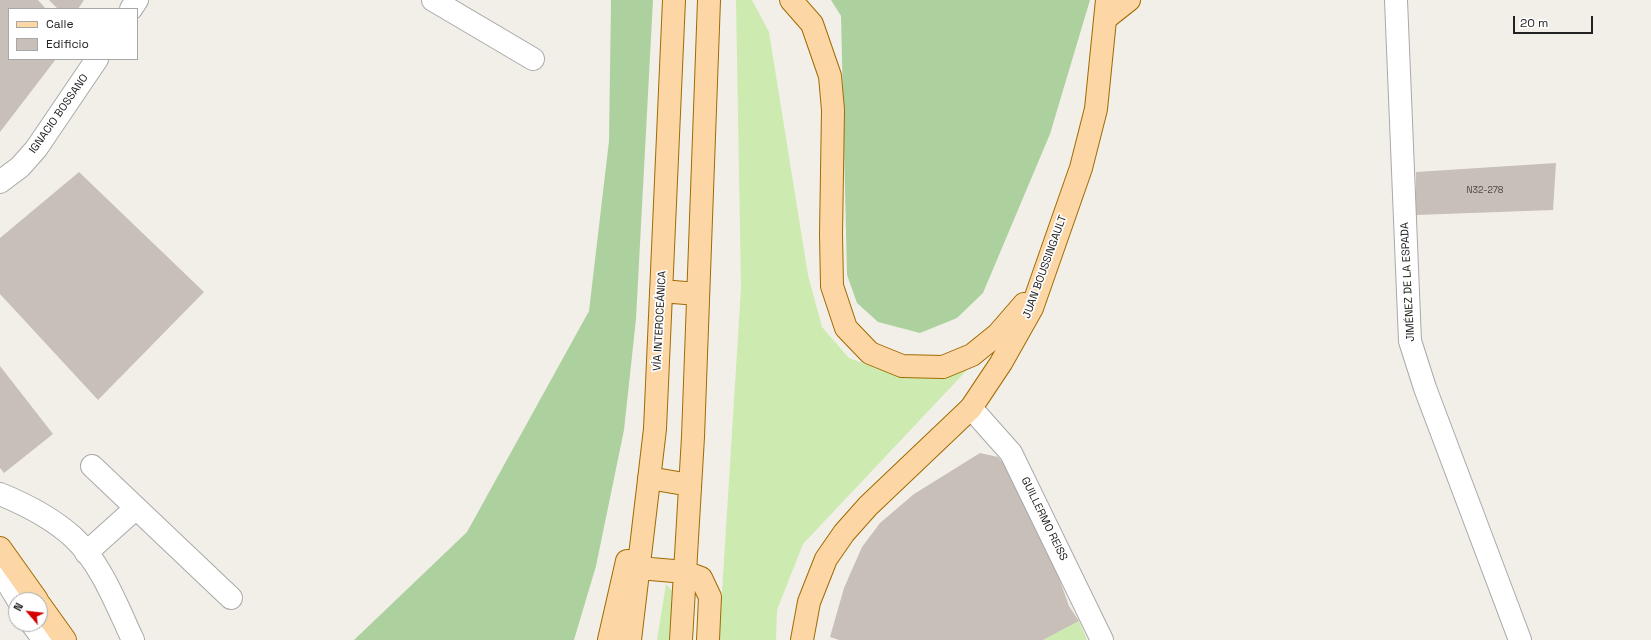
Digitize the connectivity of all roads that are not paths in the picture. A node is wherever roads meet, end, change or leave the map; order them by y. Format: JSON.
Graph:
{"nodes":[{"id":1,"x":434,"y":0,"type":"edge"},
{"id":2,"x":674,"y":0,"type":"edge"},
{"id":3,"x":708,"y":0,"type":"edge"},
{"id":4,"x":791,"y":0,"type":"edge"},
{"id":5,"x":1129,"y":0,"type":"edge"},
{"id":6,"x":1396,"y":0,"type":"edge"},
{"id":7,"x":1106,"y":10,"type":"edge"},
{"id":8,"x":533,"y":58,"type":"dead end"},
{"id":9,"x":96,"y":60,"type":"edge"},
{"id":10,"x":0,"y":182,"type":"edge"},
{"id":11,"x":1038,"y":288,"type":"junction"},
{"id":12,"x":661,"y":291,"type":"junction"},
{"id":13,"x":698,"y":294,"type":"junction"},
{"id":14,"x":970,"y":408,"type":"junction"},
{"id":15,"x":655,"y":429,"type":"junction"},
{"id":16,"x":92,"y":466,"type":"dead end"},
{"id":17,"x":649,"y":478,"type":"junction"},
{"id":18,"x":690,"y":485,"type":"junction"},
{"id":19,"x":0,"y":494,"type":"edge"},
{"id":20,"x":136,"y":508,"type":"junction"},
{"id":21,"x":0,"y":548,"type":"edge"},
{"id":22,"x":86,"y":553,"type":"junction"},
{"id":23,"x":639,"y":568,"type":"junction"},
{"id":24,"x":0,"y":570,"type":"edge"},
{"id":25,"x":685,"y":572,"type":"junction"},
{"id":26,"x":0,"y":590,"type":"edge"},
{"id":27,"x":13,"y":592,"type":"edge"},
{"id":28,"x":31,"y":592,"type":"edge"},
{"id":29,"x":8,"y":598,"type":"edge"},
{"id":30,"x":231,"y":598,"type":"dead end"},
{"id":31,"x":48,"y":616,"type":"edge"},
{"id":32,"x":65,"y":640,"type":"edge"},
{"id":33,"x":133,"y":640,"type":"edge"},
{"id":34,"x":609,"y":640,"type":"edge"},
{"id":35,"x":630,"y":640,"type":"edge"},
{"id":36,"x":681,"y":640,"type":"edge"},
{"id":37,"x":708,"y":640,"type":"edge"},
{"id":38,"x":802,"y":640,"type":"edge"},
{"id":39,"x":1102,"y":640,"type":"edge"},
{"id":40,"x":1520,"y":640,"type":"edge"}],
"edges":[{"from":1,"to":8,"type":"street"},
{"from":2,"to":12,"type":"main road","name":"VÍA INTEROCEÁNICA"},
{"from":3,"to":13,"type":"main road"},
{"from":4,"to":11,"type":"main road"},
{"from":5,"to":7,"type":"main road","name":"JUAN BOUSSINGAULT"},
{"from":6,"to":40,"type":"street","name":"JIMÉNEZ DE LA ESPADA"},
{"from":7,"to":11,"type":"main road","name":"JUAN BOUSSINGAULT"},
{"from":9,"to":10,"type":"street","name":"IGNACIO BOSSANO"},
{"from":11,"to":14,"type":"main road","name":"JUAN BOUSSINGAULT"},
{"from":12,"to":13,"type":"main road"},
{"from":12,"to":15,"type":"main road","name":"VÍA INTEROCEÁNICA"},
{"from":13,"to":18,"type":"main road"},
{"from":14,"to":38,"type":"main road","name":"JUAN BOUSSINGAULT"},
{"from":14,"to":39,"type":"street","name":"GUILLERMO REISS"},
{"from":15,"to":17,"type":"main road","name":"VÍA INTEROCEÁNICA"},
{"from":15,"to":34,"type":"main road"},
{"from":16,"to":20,"type":"street"},
{"from":17,"to":18,"type":"main road"},
{"from":17,"to":23,"type":"main road","name":"VÍA INTEROCEÁNICA"},
{"from":18,"to":25,"type":"main road"},
{"from":19,"to":22,"type":"street"},
{"from":20,"to":22,"type":"street"},
{"from":20,"to":30,"type":"street"},
{"from":21,"to":28,"type":"main road"},
{"from":22,"to":33,"type":"street"},
{"from":23,"to":25,"type":"main road"},
{"from":23,"to":35,"type":"main road","name":"VÍA INTEROCEÁNICA"},
{"from":24,"to":27,"type":"street"},
{"from":25,"to":36,"type":"main road"},
{"from":25,"to":37,"type":"main road"},
{"from":26,"to":29,"type":"street"},
{"from":31,"to":32,"type":"main road"}]}
